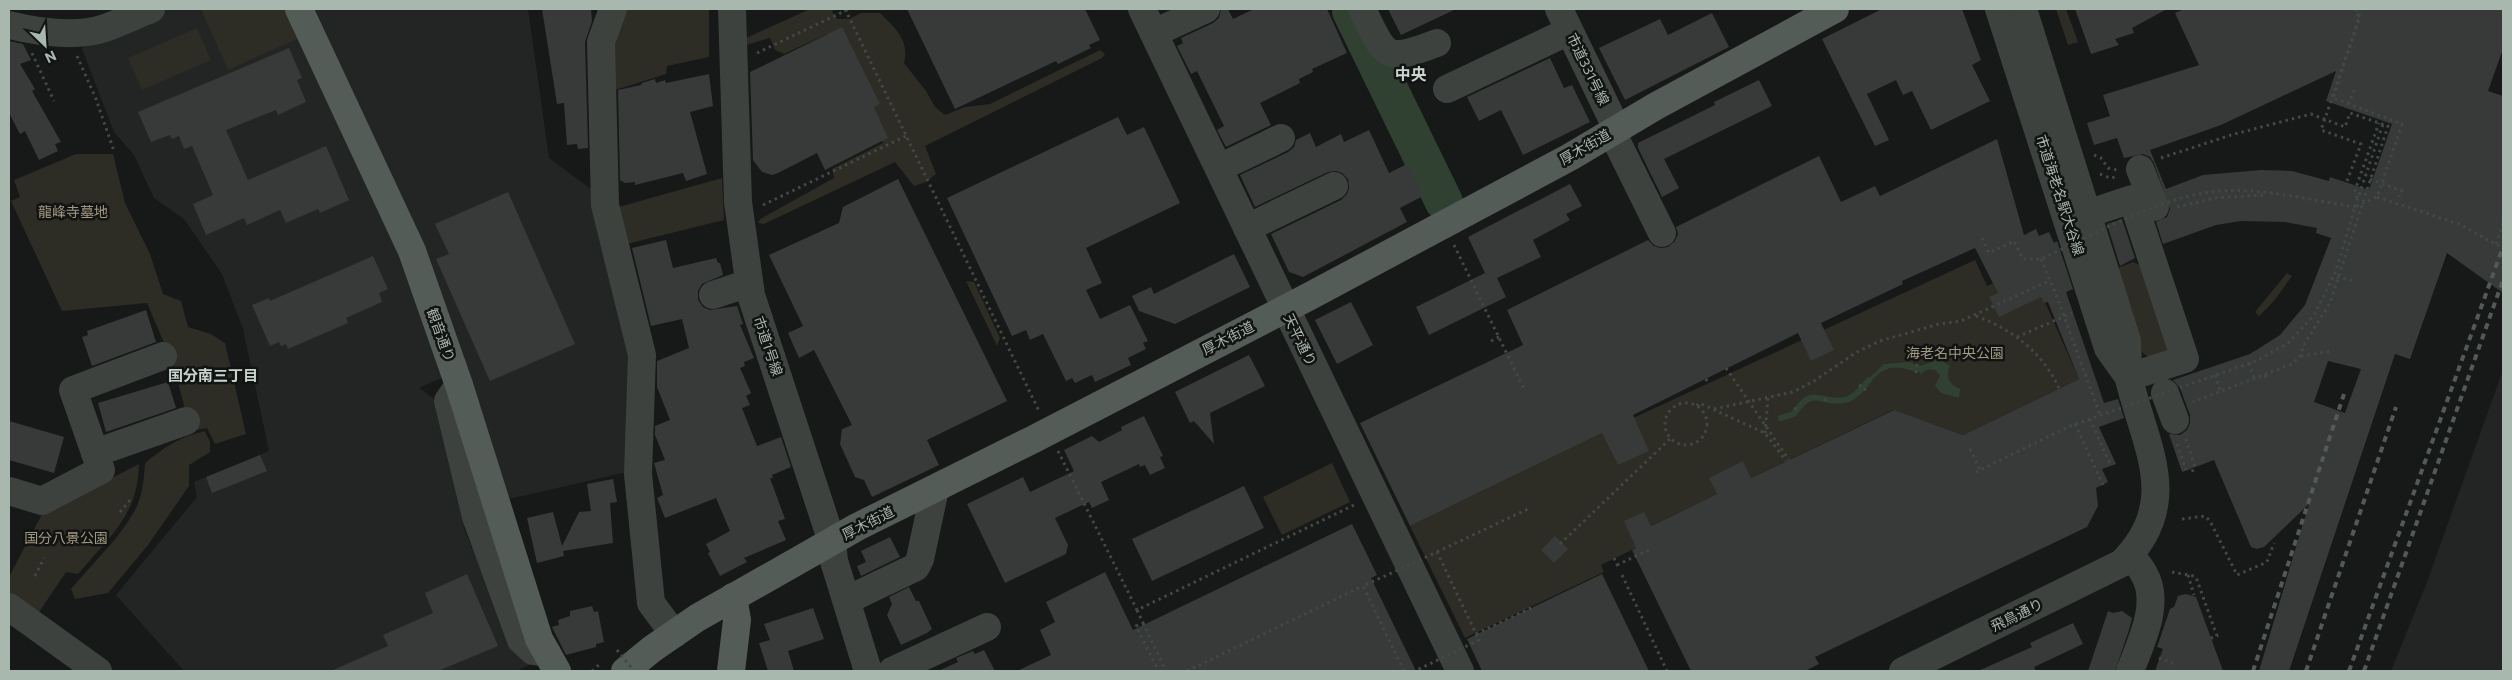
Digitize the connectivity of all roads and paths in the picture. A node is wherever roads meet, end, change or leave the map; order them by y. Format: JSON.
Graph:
{"nodes":[{"id":1,"x":151,"y":9,"type":"edge"},
{"id":2,"x":299,"y":9,"type":"edge"},
{"id":3,"x":613,"y":9,"type":"edge"},
{"id":4,"x":732,"y":9,"type":"edge"},
{"id":5,"x":847,"y":9,"type":"edge"},
{"id":6,"x":1142,"y":9,"type":"edge"},
{"id":7,"x":1206,"y":9,"type":"edge"},
{"id":8,"x":1362,"y":9,"type":"edge"},
{"id":9,"x":1835,"y":9,"type":"edge"},
{"id":10,"x":1999,"y":9,"type":"edge"},
{"id":11,"x":2023,"y":9,"type":"edge"},
{"id":12,"x":2355,"y":9,"type":"edge"},
{"id":13,"x":1564,"y":20,"type":"edge"},
{"id":14,"x":15,"y":26,"type":"edge"},
{"id":15,"x":66,"y":33,"type":"junction"},
{"id":16,"x":1154,"y":33,"type":"junction"},
{"id":17,"x":1438,"y":43,"type":"dead end"},
{"id":18,"x":749,"y":56,"type":"dead end"},
{"id":19,"x":2355,"y":88,"type":"dead end"},
{"id":20,"x":1447,"y":89,"type":"dead end"},
{"id":21,"x":54,"y":101,"type":"dead end"},
{"id":22,"x":2348,"y":104,"type":"junction"},
{"id":23,"x":2325,"y":119,"type":"junction"},
{"id":24,"x":2381,"y":123,"type":"junction"},
{"id":25,"x":1615,"y":130,"type":"junction"},
{"id":26,"x":906,"y":136,"type":"junction"},
{"id":27,"x":1281,"y":138,"type":"dead end"},
{"id":28,"x":114,"y":151,"type":"dead end"},
{"id":29,"x":2092,"y":154,"type":"dead end"},
{"id":30,"x":2140,"y":166,"type":"junction"},
{"id":31,"x":1219,"y":168,"type":"junction"},
{"id":32,"x":2099,"y":173,"type":"dead end"},
{"id":33,"x":2370,"y":179,"type":"junction"},
{"id":34,"x":2347,"y":181,"type":"dead end"},
{"id":35,"x":1334,"y":186,"type":"dead end"},
{"id":36,"x":2264,"y":194,"type":"junction"},
{"id":37,"x":2377,"y":197,"type":"junction"},
{"id":38,"x":2399,"y":197,"type":"dead end"},
{"id":39,"x":2215,"y":198,"type":"dead end"},
{"id":40,"x":757,"y":207,"type":"dead end"},
{"id":41,"x":2155,"y":207,"type":"junction"},
{"id":42,"x":2355,"y":207,"type":"junction"},
{"id":43,"x":2078,"y":217,"type":"junction"},
{"id":44,"x":2503,"y":223,"type":"edge"},
{"id":45,"x":1247,"y":228,"type":"junction"},
{"id":46,"x":1660,"y":228,"type":"dead end"},
{"id":47,"x":1451,"y":238,"type":"dead end"},
{"id":48,"x":1982,"y":238,"type":"dead end"},
{"id":49,"x":2496,"y":244,"type":"junction"},
{"id":50,"x":2503,"y":248,"type":"edge"},
{"id":51,"x":2041,"y":259,"type":"junction"},
{"id":52,"x":2337,"y":277,"type":"junction"},
{"id":53,"x":2051,"y":280,"type":"junction"},
{"id":54,"x":2354,"y":281,"type":"dead end"},
{"id":55,"x":750,"y":283,"type":"junction"},
{"id":56,"x":713,"y":295,"type":"dead end"},
{"id":57,"x":1285,"y":309,"type":"junction"},
{"id":58,"x":2078,"y":310,"type":"dead end"},
{"id":59,"x":1975,"y":316,"type":"junction"},
{"id":60,"x":1499,"y":337,"type":"junction"},
{"id":61,"x":2016,"y":337,"type":"junction"},
{"id":62,"x":1491,"y":341,"type":"dead end"},
{"id":63,"x":2332,"y":351,"type":"dead end"},
{"id":64,"x":163,"y":356,"type":"dead end"},
{"id":65,"x":2300,"y":356,"type":"junction"},
{"id":66,"x":2249,"y":363,"type":"junction"},
{"id":67,"x":1917,"y":364,"type":"dead end"},
{"id":68,"x":1726,"y":368,"type":"dead end"},
{"id":69,"x":1916,"y":373,"type":"dead end"},
{"id":70,"x":2215,"y":375,"type":"junction"},
{"id":71,"x":2265,"y":375,"type":"junction"},
{"id":72,"x":2129,"y":378,"type":"junction"},
{"id":73,"x":1706,"y":379,"type":"dead end"},
{"id":74,"x":2267,"y":380,"type":"dead end"},
{"id":75,"x":1708,"y":383,"type":"dead end"},
{"id":76,"x":2256,"y":384,"type":"dead end"},
{"id":77,"x":1859,"y":385,"type":"dead end"},
{"id":78,"x":2059,"y":388,"type":"dead end"},
{"id":79,"x":1524,"y":389,"type":"dead end"},
{"id":80,"x":1866,"y":390,"type":"dead end"},
{"id":81,"x":2165,"y":393,"type":"junction"},
{"id":82,"x":1826,"y":395,"type":"dead end"},
{"id":83,"x":2225,"y":396,"type":"dead end"},
{"id":84,"x":1768,"y":398,"type":"junction"},
{"id":85,"x":1825,"y":401,"type":"dead end"},
{"id":86,"x":1697,"y":406,"type":"junction"},
{"id":87,"x":1794,"y":408,"type":"dead end"},
{"id":88,"x":1714,"y":410,"type":"junction"},
{"id":89,"x":1800,"y":411,"type":"dead end"},
{"id":90,"x":1041,"y":414,"type":"dead end"},
{"id":91,"x":2100,"y":414,"type":"junction"},
{"id":92,"x":2090,"y":419,"type":"junction"},
{"id":93,"x":186,"y":421,"type":"dead end"},
{"id":94,"x":2074,"y":424,"type":"junction"},
{"id":95,"x":2180,"y":424,"type":"junction"},
{"id":96,"x":1765,"y":433,"type":"junction"},
{"id":97,"x":1671,"y":438,"type":"junction"},
{"id":98,"x":1056,"y":449,"type":"dead end"},
{"id":99,"x":1970,"y":449,"type":"dead end"},
{"id":100,"x":96,"y":453,"type":"junction"},
{"id":101,"x":2111,"y":466,"type":"dead end"},
{"id":102,"x":2186,"y":470,"type":"dead end"},
{"id":103,"x":2191,"y":473,"type":"dead end"},
{"id":104,"x":2103,"y":485,"type":"dead end"},
{"id":105,"x":934,"y":489,"type":"junction"},
{"id":106,"x":9,"y":491,"type":"edge"},
{"id":107,"x":130,"y":500,"type":"dead end"},
{"id":108,"x":1361,"y":502,"type":"dead end"},
{"id":109,"x":1530,"y":508,"type":"dead end"},
{"id":110,"x":120,"y":512,"type":"dead end"},
{"id":111,"x":2182,"y":519,"type":"dead end"},
{"id":112,"x":832,"y":542,"type":"junction"},
{"id":113,"x":2274,"y":543,"type":"dead end"},
{"id":114,"x":1560,"y":544,"type":"dead end"},
{"id":115,"x":1651,"y":549,"type":"dead end"},
{"id":116,"x":1437,"y":552,"type":"junction"},
{"id":117,"x":2130,"y":556,"type":"junction"},
{"id":118,"x":44,"y":558,"type":"dead end"},
{"id":119,"x":1614,"y":558,"type":"dead end"},
{"id":120,"x":2172,"y":572,"type":"dead end"},
{"id":121,"x":1622,"y":575,"type":"dead end"},
{"id":122,"x":2187,"y":575,"type":"junction"},
{"id":123,"x":35,"y":576,"type":"dead end"},
{"id":124,"x":1363,"y":586,"type":"junction"},
{"id":125,"x":2194,"y":595,"type":"dead end"},
{"id":126,"x":732,"y":597,"type":"junction"},
{"id":127,"x":847,"y":600,"type":"junction"},
{"id":128,"x":1533,"y":607,"type":"dead end"},
{"id":129,"x":9,"y":608,"type":"edge"},
{"id":130,"x":1137,"y":610,"type":"junction"},
{"id":131,"x":1143,"y":623,"type":"junction"},
{"id":132,"x":987,"y":627,"type":"dead end"},
{"id":133,"x":674,"y":634,"type":"junction"},
{"id":134,"x":1476,"y":634,"type":"junction"},
{"id":135,"x":2211,"y":638,"type":"dead end"},
{"id":136,"x":2156,"y":658,"type":"dead end"},
{"id":137,"x":621,"y":661,"type":"edge"},
{"id":138,"x":552,"y":662,"type":"edge"},
{"id":139,"x":2175,"y":664,"type":"dead end"},
{"id":140,"x":1157,"y":668,"type":"dead end"},
{"id":141,"x":1165,"y":669,"type":"edge"},
{"id":142,"x":98,"y":671,"type":"edge"},
{"id":143,"x":634,"y":671,"type":"edge"},
{"id":144,"x":731,"y":671,"type":"edge"},
{"id":145,"x":868,"y":671,"type":"edge"},
{"id":146,"x":892,"y":671,"type":"edge"},
{"id":147,"x":1187,"y":671,"type":"edge"},
{"id":148,"x":1404,"y":671,"type":"edge"},
{"id":149,"x":1415,"y":671,"type":"edge"},
{"id":150,"x":1460,"y":671,"type":"edge"},
{"id":151,"x":1667,"y":671,"type":"edge"},
{"id":152,"x":1903,"y":671,"type":"edge"},
{"id":153,"x":2130,"y":671,"type":"edge"}],
"edges":[{"from":1,"to":15,"type":"street"},
{"from":2,"to":138,"type":"main road","name":"観音通り"},
{"from":3,"to":133,"type":"street"},
{"from":4,"to":55,"type":"street","name":"市道1号線"},
{"from":5,"to":18,"type":"path"},
{"from":5,"to":26,"type":"path"},
{"from":6,"to":16,"type":"street","name":"天平通り"},
{"from":7,"to":16,"type":"street"},
{"from":8,"to":17,"type":"street"},
{"from":9,"to":25,"type":"main road","name":"厚木街道"},
{"from":10,"to":43,"type":"street","name":"市道海老名駅大谷線"},
{"from":11,"to":43,"type":"street","name":"市道海老名駅大谷線"},
{"from":12,"to":22,"type":"path","bridge":true},
{"from":12,"to":23,"type":"path"},
{"from":13,"to":20,"type":"street"},
{"from":13,"to":25,"type":"street","name":"市道331号線"},
{"from":14,"to":15,"type":"street"},
{"from":14,"to":21,"type":"path"},
{"from":15,"to":28,"type":"path"},
{"from":16,"to":31,"type":"street","name":"天平通り"},
{"from":19,"to":22,"type":"path"},
{"from":22,"to":37,"type":"path","bridge":true},
{"from":23,"to":24,"type":"path"},
{"from":23,"to":30,"type":"path"},
{"from":23,"to":34,"type":"path"},
{"from":24,"to":33,"type":"path"},
{"from":24,"to":42,"type":"path","bridge":true},
{"from":25,"to":46,"type":"street","name":"市道331号線"},
{"from":25,"to":57,"type":"main road","name":"厚木街道"},
{"from":26,"to":40,"type":"path"},
{"from":26,"to":90,"type":"path"},
{"from":27,"to":31,"type":"street"},
{"from":29,"to":30,"type":"path"},
{"from":30,"to":32,"type":"path"},
{"from":30,"to":41,"type":"street"},
{"from":31,"to":45,"type":"street","name":"天平通り"},
{"from":33,"to":38,"type":"path"},
{"from":33,"to":52,"type":"path"},
{"from":35,"to":45,"type":"street"},
{"from":36,"to":39,"type":"path"},
{"from":36,"to":41,"type":"path","bridge":true},
{"from":36,"to":42,"type":"path","bridge":true},
{"from":37,"to":42,"type":"path","bridge":true},
{"from":37,"to":49,"type":"path","bridge":true},
{"from":41,"to":51,"type":"path","bridge":true},
{"from":42,"to":66,"type":"path","bridge":true},
{"from":43,"to":72,"type":"street","name":"市道海老名駅大谷線"},
{"from":43,"to":72,"type":"street"},
{"from":44,"to":49,"type":"path"},
{"from":45,"to":57,"type":"street","name":"天平通り"},
{"from":47,"to":60,"type":"path"},
{"from":48,"to":51,"type":"path","bridge":true},
{"from":49,"to":50,"type":"path","bridge":true},
{"from":51,"to":53,"type":"path","bridge":true},
{"from":52,"to":54,"type":"path"},
{"from":52,"to":65,"type":"path"},
{"from":53,"to":59,"type":"path"},
{"from":53,"to":91,"type":"path","bridge":true},
{"from":55,"to":56,"type":"street"},
{"from":55,"to":112,"type":"street","name":"市道1号線"},
{"from":57,"to":105,"type":"main road","name":"厚木街道"},
{"from":57,"to":150,"type":"street","name":"天平通り"},
{"from":58,"to":61,"type":"path"},
{"from":59,"to":61,"type":"path"},
{"from":59,"to":84,"type":"path"},
{"from":60,"to":62,"type":"path"},
{"from":60,"to":79,"type":"path"},
{"from":61,"to":78,"type":"path"},
{"from":63,"to":65,"type":"path"},
{"from":64,"to":100,"type":"street"},
{"from":65,"to":71,"type":"path"},
{"from":66,"to":70,"type":"path","bridge":true},
{"from":66,"to":76,"type":"path","bridge":true},
{"from":67,"to":69,"type":"path"},
{"from":68,"to":96,"type":"path","bridge":true},
{"from":70,"to":81,"type":"path","bridge":true},
{"from":70,"to":83,"type":"path","bridge":true},
{"from":71,"to":74,"type":"path"},
{"from":71,"to":95,"type":"path"},
{"from":72,"to":117,"type":"street","name":"市道海老名駅大谷線"},
{"from":73,"to":75,"type":"path"},
{"from":77,"to":80,"type":"path"},
{"from":81,"to":91,"type":"path","bridge":true},
{"from":81,"to":95,"type":"street"},
{"from":82,"to":85,"type":"path"},
{"from":84,"to":88,"type":"path"},
{"from":84,"to":96,"type":"path"},
{"from":86,"to":88,"type":"path"},
{"from":86,"to":97,"type":"path"},
{"from":86,"to":97,"type":"path"},
{"from":87,"to":89,"type":"path"},
{"from":88,"to":96,"type":"path"},
{"from":91,"to":92,"type":"path","bridge":true},
{"from":92,"to":94,"type":"path","bridge":true},
{"from":92,"to":101,"type":"path"},
{"from":93,"to":100,"type":"street"},
{"from":94,"to":99,"type":"path","bridge":true},
{"from":94,"to":104,"type":"path"},
{"from":95,"to":102,"type":"path"},
{"from":95,"to":103,"type":"path"},
{"from":97,"to":114,"type":"path"},
{"from":98,"to":130,"type":"path"},
{"from":100,"to":106,"type":"street"},
{"from":105,"to":112,"type":"main road","name":"厚木街道"},
{"from":105,"to":127,"type":"street"},
{"from":107,"to":110,"type":"path"},
{"from":108,"to":130,"type":"path"},
{"from":109,"to":116,"type":"path"},
{"from":111,"to":113,"type":"path"},
{"from":112,"to":126,"type":"main road","name":"厚木街道"},
{"from":112,"to":127,"type":"street","name":"市道1号線"},
{"from":115,"to":119,"type":"path"},
{"from":116,"to":124,"type":"path","bridge":true},
{"from":116,"to":134,"type":"path","bridge":true},
{"from":117,"to":152,"type":"street","name":"飛鳥通り"},
{"from":117,"to":153,"type":"street"},
{"from":118,"to":123,"type":"path"},
{"from":120,"to":122,"type":"path"},
{"from":121,"to":151,"type":"path"},
{"from":122,"to":125,"type":"path"},
{"from":122,"to":135,"type":"path"},
{"from":124,"to":147,"type":"path"},
{"from":124,"to":148,"type":"path","bridge":true},
{"from":126,"to":133,"type":"main road","name":"厚木街道"},
{"from":126,"to":144,"type":"main road"},
{"from":127,"to":145,"type":"street","name":"市道1号線"},
{"from":128,"to":134,"type":"path"},
{"from":129,"to":142,"type":"street"},
{"from":130,"to":131,"type":"path"},
{"from":131,"to":140,"type":"path"},
{"from":131,"to":141,"type":"path"},
{"from":132,"to":146,"type":"street"},
{"from":133,"to":137,"type":"main road","name":"厚木街道"},
{"from":134,"to":149,"type":"path","bridge":true},
{"from":136,"to":139,"type":"path"},
{"from":137,"to":143,"type":"path","bridge":true}]}
